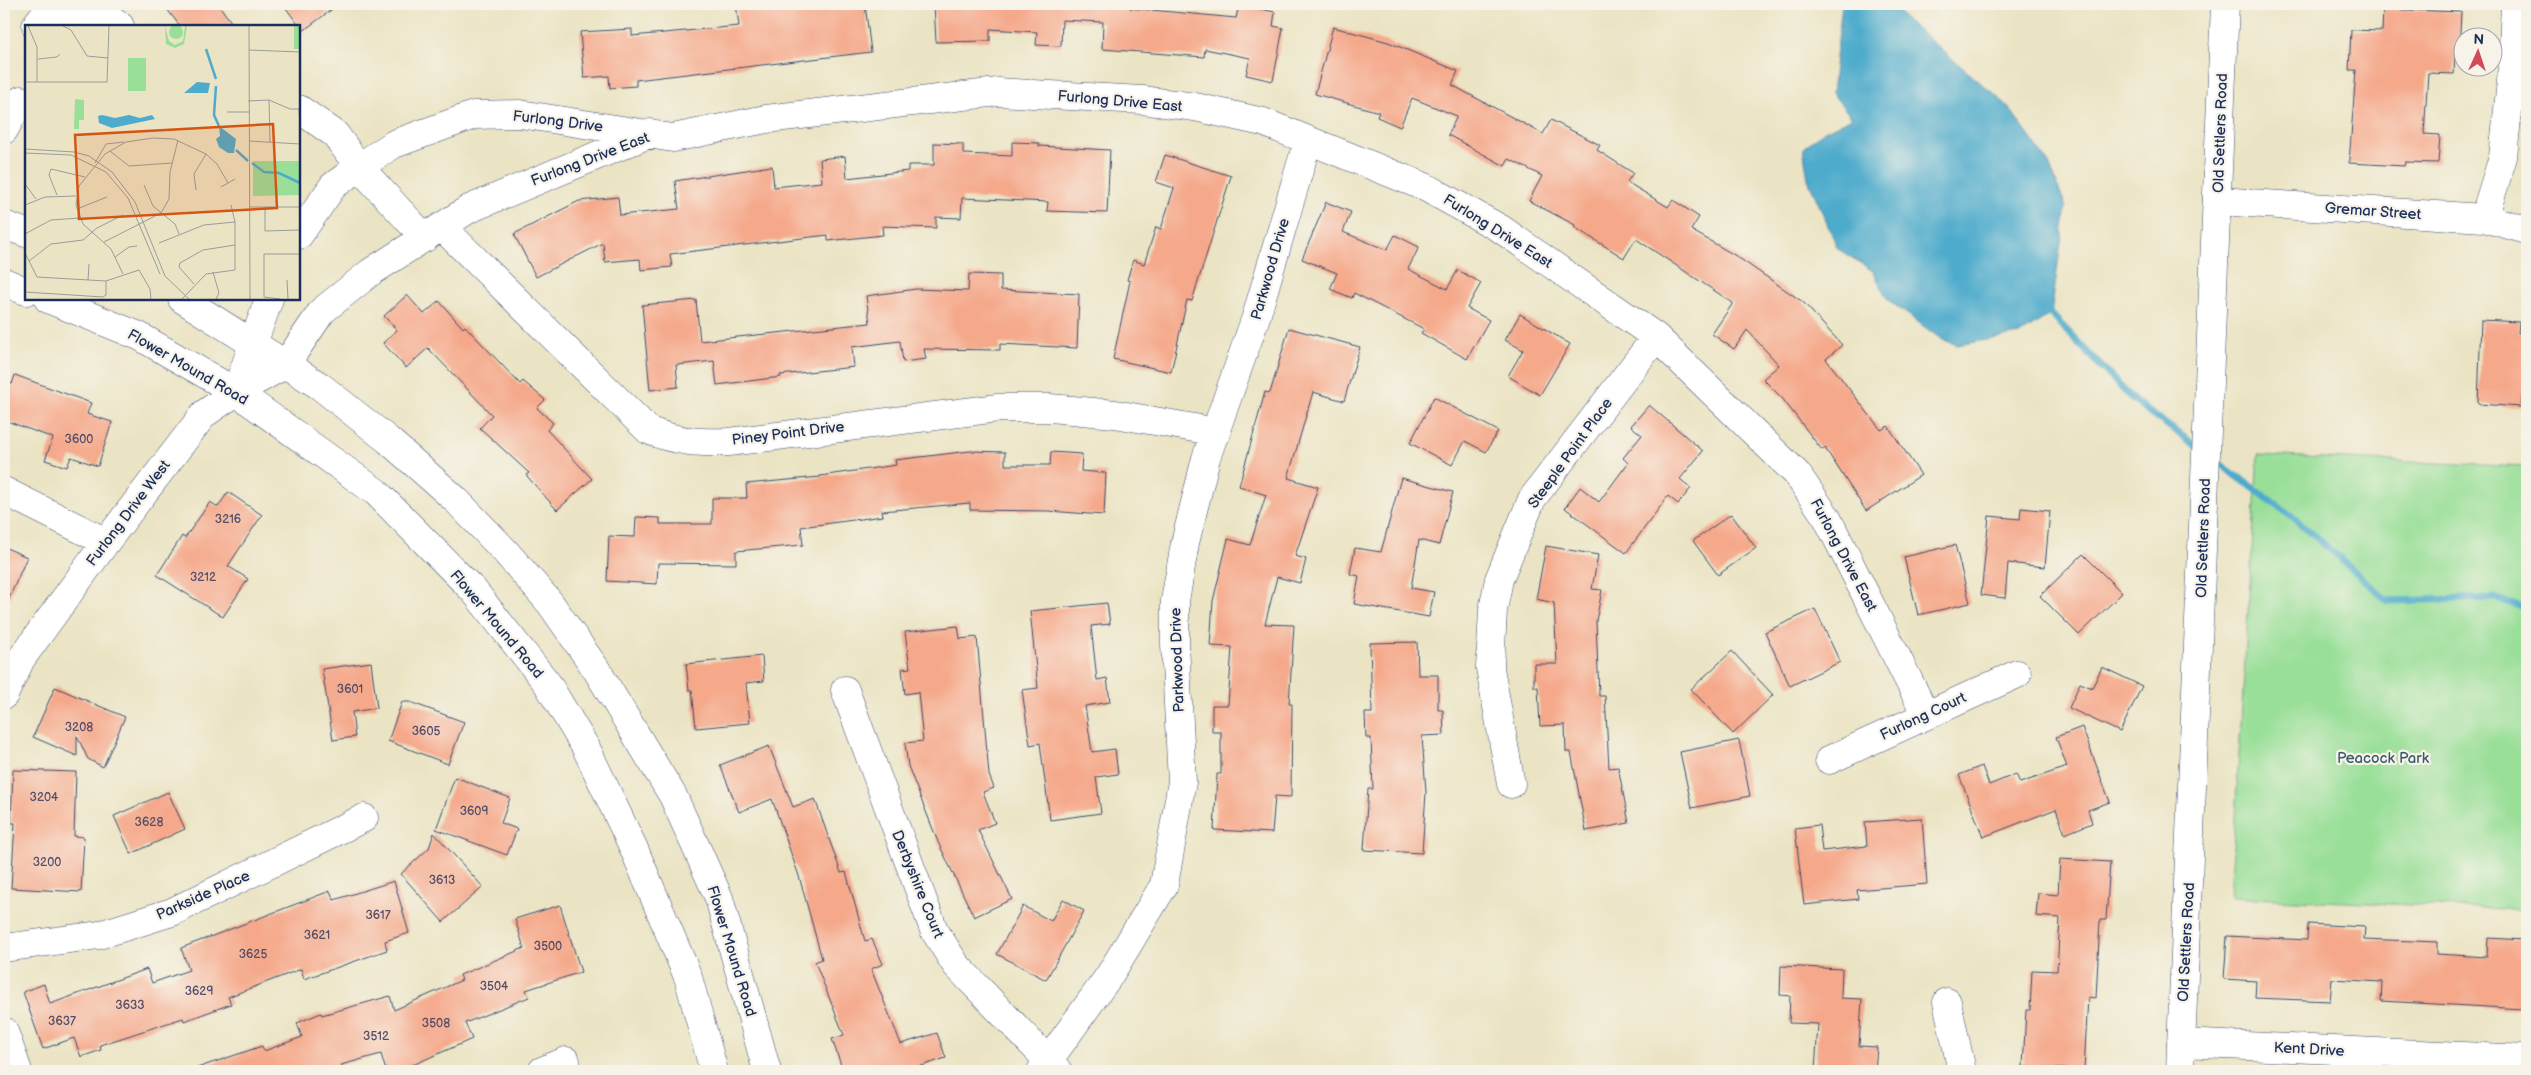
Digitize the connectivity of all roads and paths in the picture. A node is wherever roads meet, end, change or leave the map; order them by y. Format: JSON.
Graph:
{"nodes":[{"id":1,"x":2225,"y":4,"type":"edge"},
{"id":2,"x":2515,"y":4,"type":"edge"},
{"id":3,"x":37,"y":25,"type":"edge"},
{"id":4,"x":119,"y":25,"type":"edge"},
{"id":5,"x":25,"y":102,"type":"edge"},
{"id":6,"x":300,"y":110,"type":"edge"},
{"id":7,"x":4,"y":130,"type":"edge"},
{"id":8,"x":650,"y":132,"type":"junction"},
{"id":9,"x":1308,"y":140,"type":"junction"},
{"id":10,"x":359,"y":167,"type":"junction"},
{"id":11,"x":2218,"y":201,"type":"junction"},
{"id":12,"x":2484,"y":218,"type":"junction"},
{"id":13,"x":4,"y":225,"type":"edge"},
{"id":14,"x":2527,"y":230,"type":"edge"},
{"id":15,"x":433,"y":232,"type":"junction"},
{"id":16,"x":25,"y":233,"type":"edge"},
{"id":17,"x":300,"y":234,"type":"edge"},
{"id":18,"x":4,"y":282,"type":"edge"},
{"id":19,"x":25,"y":291,"type":"edge"},
{"id":20,"x":50,"y":300,"type":"edge"},
{"id":21,"x":184,"y":300,"type":"edge"},
{"id":22,"x":269,"y":300,"type":"edge"},
{"id":23,"x":1656,"y":337,"type":"junction"},
{"id":24,"x":252,"y":342,"type":"junction"},
{"id":25,"x":286,"y":364,"type":"junction"},
{"id":26,"x":236,"y":392,"type":"junction"},
{"id":27,"x":1217,"y":432,"type":"junction"},
{"id":28,"x":4,"y":491,"type":"edge"},
{"id":29,"x":106,"y":542,"type":"junction"},
{"id":30,"x":2017,"y":674,"type":"dead end"},
{"id":31,"x":845,"y":690,"type":"dead end"},
{"id":32,"x":4,"y":694,"type":"edge"},
{"id":33,"x":1926,"y":715,"type":"junction"},
{"id":34,"x":1830,"y":760,"type":"dead end"},
{"id":35,"x":1512,"y":784,"type":"dead end"},
{"id":36,"x":364,"y":818,"type":"dead end"},
{"id":37,"x":4,"y":948,"type":"edge"},
{"id":38,"x":1947,"y":1002,"type":"dead end"},
{"id":39,"x":4,"y":1030,"type":"edge"},
{"id":40,"x":2181,"y":1043,"type":"junction"},
{"id":41,"x":2527,"y":1059,"type":"edge"},
{"id":42,"x":2374,"y":1062,"type":"edge"},
{"id":43,"x":12,"y":1064,"type":"edge"},
{"id":44,"x":1049,"y":1068,"type":"edge"},
{"id":45,"x":714,"y":1071,"type":"edge"},
{"id":46,"x":767,"y":1071,"type":"edge"},
{"id":47,"x":1962,"y":1071,"type":"edge"},
{"id":48,"x":2180,"y":1071,"type":"edge"}],
"edges":[{"from":1,"to":11,"type":"street","name":"Old Settlers Road"},
{"from":2,"to":12,"type":"street"},
{"from":3,"to":4,"type":"street"},
{"from":5,"to":7,"type":"street"},
{"from":6,"to":10,"type":"street","name":"Piney Point Drive"},
{"from":8,"to":9,"type":"street","name":"Furlong Drive East"},
{"from":8,"to":10,"type":"street","name":"Furlong Drive"},
{"from":8,"to":15,"type":"street","name":"Furlong Drive East"},
{"from":9,"to":23,"type":"street","name":"Furlong Drive East"},
{"from":9,"to":27,"type":"street","name":"Parkwood Drive"},
{"from":10,"to":15,"type":"street","name":"Piney Point Drive"},
{"from":10,"to":17,"type":"street","name":"Furlong Drive"},
{"from":11,"to":12,"type":"street","name":"Gremar Street"},
{"from":11,"to":40,"type":"street","name":"Old Settlers Road"},
{"from":12,"to":14,"type":"street","name":"Gremar Street"},
{"from":13,"to":16,"type":"street"},
{"from":15,"to":25,"type":"street","name":"Furlong Drive East"},
{"from":15,"to":27,"type":"street","name":"Piney Point Drive"},
{"from":18,"to":19,"type":"street"},
{"from":20,"to":26,"type":"street","name":"Flower Mound Road"},
{"from":21,"to":24,"type":"street","name":"Flower Mound Road"},
{"from":22,"to":24,"type":"street"},
{"from":23,"to":33,"type":"street","name":"Furlong Drive East"},
{"from":23,"to":35,"type":"street","name":"Steeple Point Place"},
{"from":24,"to":25,"type":"street","name":"Flower Mound Road"},
{"from":24,"to":26,"type":"street"},
{"from":25,"to":26,"type":"street","name":"Furlong Drive West"},
{"from":25,"to":46,"type":"street","name":"Flower Mound Road"},
{"from":26,"to":29,"type":"street","name":"Furlong Drive West"},
{"from":26,"to":45,"type":"street","name":"Flower Mound Road"},
{"from":27,"to":44,"type":"street","name":"Parkwood Drive"},
{"from":28,"to":29,"type":"street"},
{"from":29,"to":32,"type":"street","name":"Furlong Drive West"},
{"from":30,"to":33,"type":"street","name":"Furlong Court"},
{"from":31,"to":44,"type":"street","name":"Derbyshire Court"},
{"from":33,"to":34,"type":"street","name":"Furlong Court"},
{"from":36,"to":37,"type":"street","name":"Parkside Place"},
{"from":38,"to":47,"type":"street"},
{"from":39,"to":43,"type":"street"},
{"from":40,"to":42,"type":"street","name":"Kent Drive"},
{"from":40,"to":48,"type":"street","name":"Old Settlers Road"},
{"from":41,"to":42,"type":"street","name":"Kent Drive"}]}
